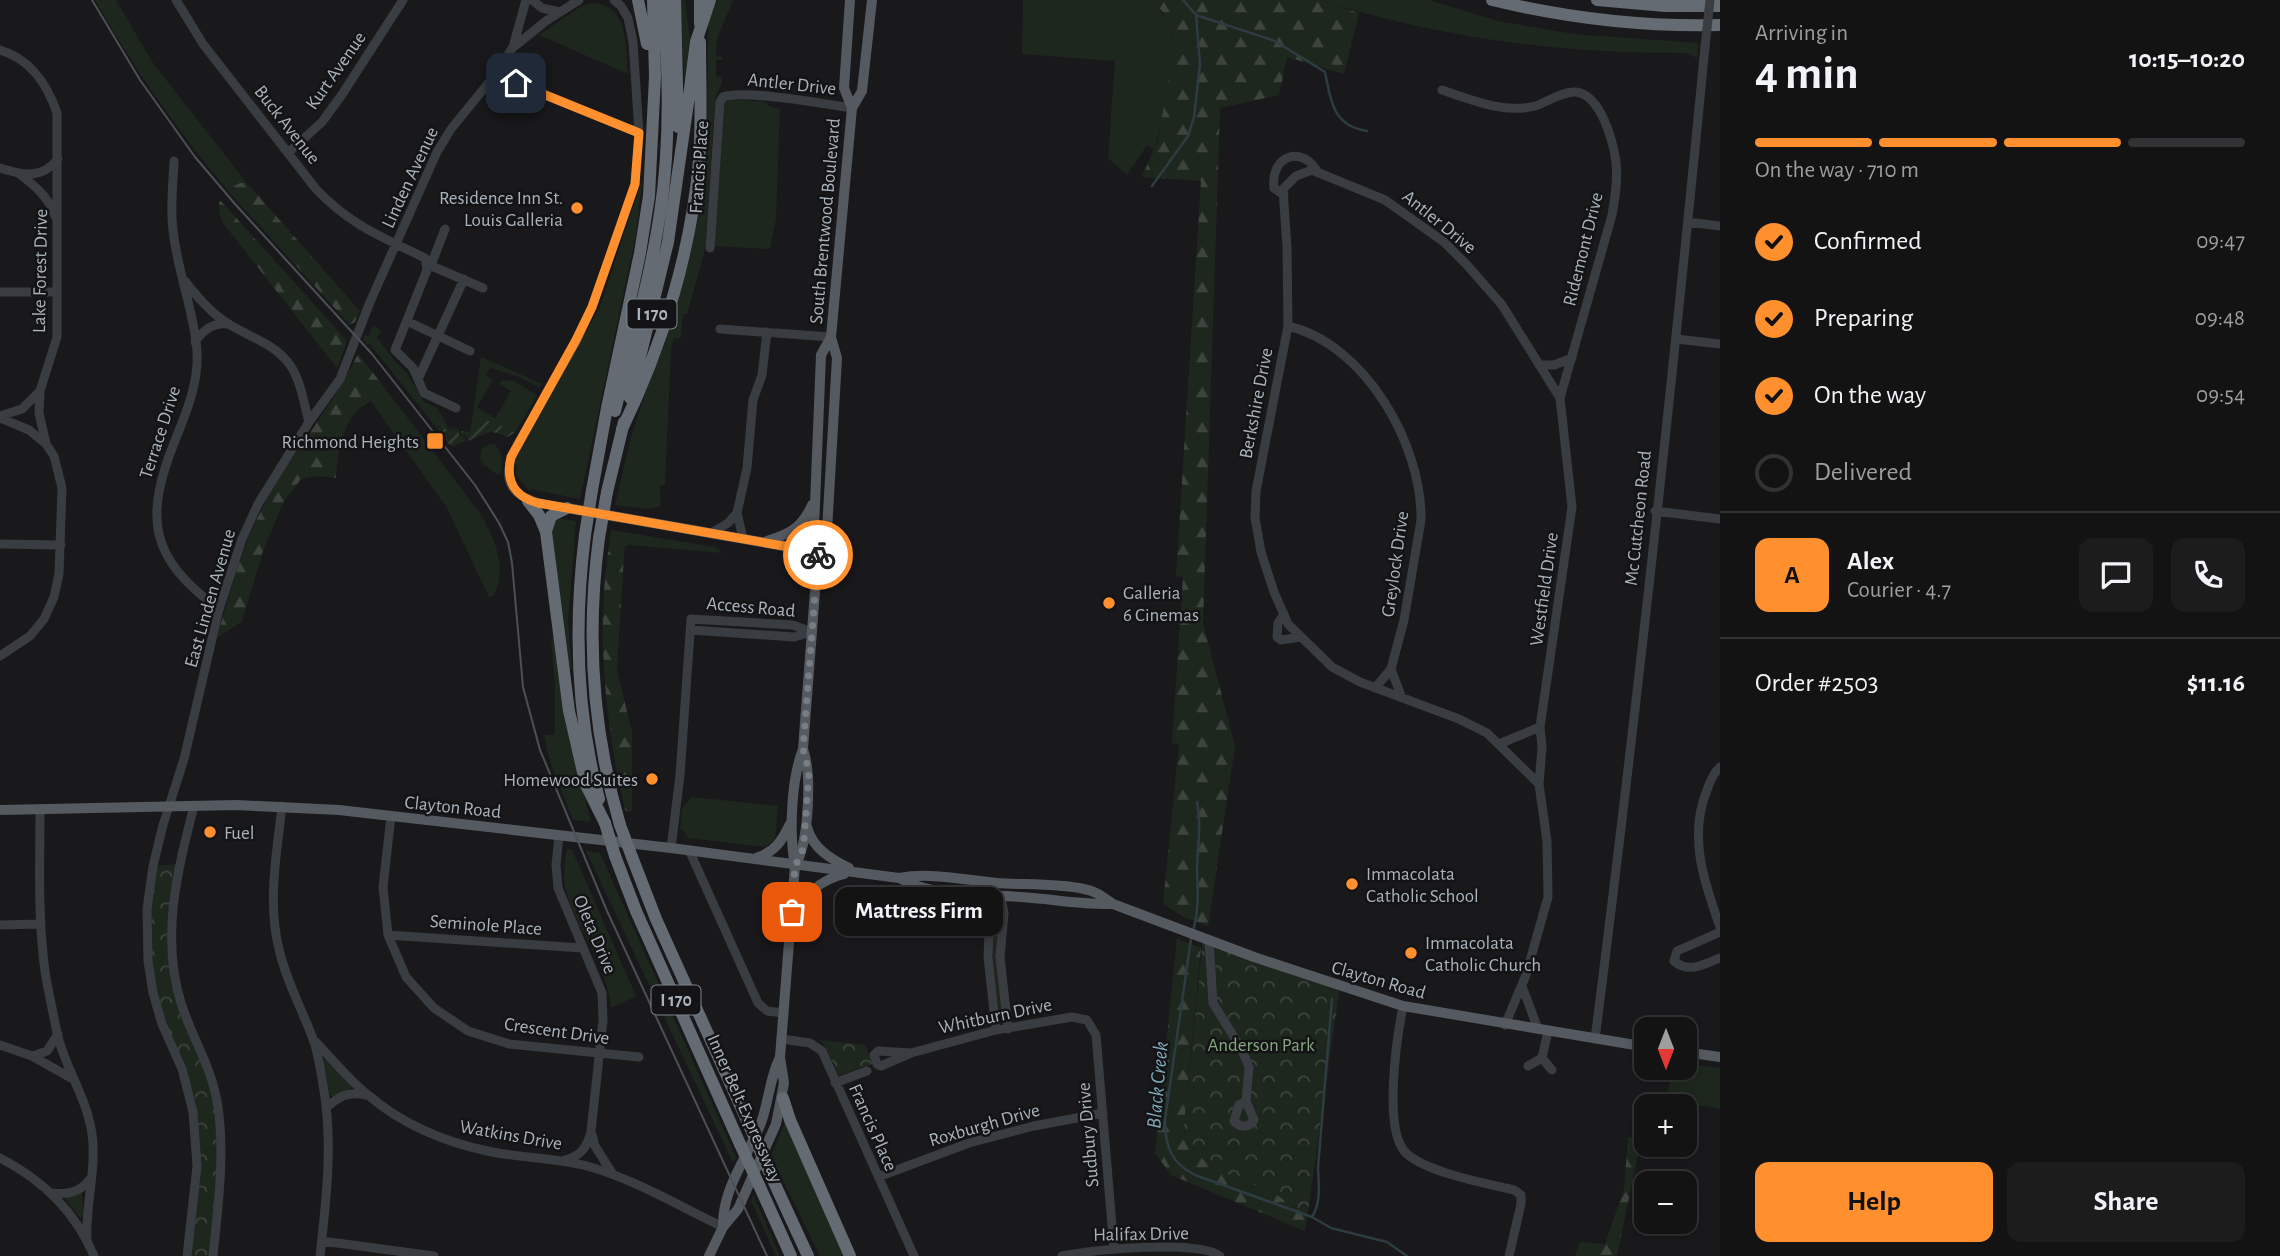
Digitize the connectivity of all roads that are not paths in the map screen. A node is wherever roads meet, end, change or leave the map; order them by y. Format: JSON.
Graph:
{"nodes":[{"id":1,"x":176,"y":0,"type":"edge"},
{"id":2,"x":403,"y":0,"type":"edge"},
{"id":3,"x":526,"y":0,"type":"edge"},
{"id":4,"x":532,"y":0,"type":"edge"},
{"id":5,"x":579,"y":0,"type":"edge"},
{"id":6,"x":614,"y":0,"type":"edge"},
{"id":7,"x":638,"y":0,"type":"edge"},
{"id":8,"x":653,"y":0,"type":"edge"},
{"id":9,"x":663,"y":0,"type":"edge"},
{"id":10,"x":675,"y":0,"type":"edge"},
{"id":11,"x":691,"y":0,"type":"edge"},
{"id":12,"x":700,"y":0,"type":"edge"},
{"id":13,"x":710,"y":0,"type":"edge"},
{"id":14,"x":850,"y":0,"type":"edge"},
{"id":15,"x":872,"y":0,"type":"edge"},
{"id":16,"x":1492,"y":0,"type":"edge"},
{"id":17,"x":1597,"y":0,"type":"edge"},
{"id":18,"x":1710,"y":0,"type":"edge"},
{"id":19,"x":1719,"y":2,"type":"edge"},
{"id":20,"x":560,"y":12,"type":"junction"},
{"id":21,"x":1720,"y":25,"type":"edge"},
{"id":22,"x":513,"y":47,"type":"junction"},
{"id":23,"x":0,"y":50,"type":"edge"},
{"id":24,"x":700,"y":56,"type":"junction"},
{"id":25,"x":495,"y":75,"type":"junction"},
{"id":26,"x":1442,"y":90,"type":"dead end"},
{"id":27,"x":729,"y":94,"type":"joint"},
{"id":28,"x":852,"y":108,"type":"junction"},
{"id":29,"x":653,"y":114,"type":"junction"},
{"id":30,"x":639,"y":133,"type":"junction"},
{"id":31,"x":288,"y":153,"type":"junction"},
{"id":32,"x":58,"y":159,"type":"junction"},
{"id":33,"x":174,"y":161,"type":"dead end"},
{"id":34,"x":0,"y":168,"type":"edge"},
{"id":35,"x":18,"y":173,"type":"junction"},
{"id":36,"x":1318,"y":173,"type":"junction"},
{"id":37,"x":1283,"y":192,"type":"junction"},
{"id":38,"x":675,"y":198,"type":"junction"},
{"id":39,"x":1688,"y":222,"type":"junction"},
{"id":40,"x":1720,"y":226,"type":"edge"},
{"id":41,"x":58,"y":229,"type":"junction"},
{"id":42,"x":446,"y":229,"type":"dead end"},
{"id":43,"x":397,"y":244,"type":"junction"},
{"id":44,"x":710,"y":248,"type":"dead end"},
{"id":45,"x":429,"y":264,"type":"junction"},
{"id":46,"x":184,"y":279,"type":"junction"},
{"id":47,"x":464,"y":279,"type":"junction"},
{"id":48,"x":483,"y":288,"type":"dead end"},
{"id":49,"x":0,"y":292,"type":"edge"},
{"id":50,"x":57,"y":292,"type":"junction"},
{"id":51,"x":229,"y":324,"type":"junction"},
{"id":52,"x":412,"y":324,"type":"dead end"},
{"id":53,"x":1288,"y":326,"type":"junction"},
{"id":54,"x":720,"y":329,"type":"dead end"},
{"id":55,"x":767,"y":332,"type":"junction"},
{"id":56,"x":438,"y":336,"type":"junction"},
{"id":57,"x":831,"y":337,"type":"junction"},
{"id":58,"x":1676,"y":339,"type":"junction"},
{"id":59,"x":195,"y":342,"type":"junction"},
{"id":60,"x":1720,"y":344,"type":"edge"},
{"id":61,"x":470,"y":351,"type":"dead end"},
{"id":62,"x":1572,"y":358,"type":"junction"},
{"id":63,"x":1539,"y":365,"type":"junction"},
{"id":64,"x":340,"y":379,"type":"joint"},
{"id":65,"x":418,"y":379,"type":"junction"},
{"id":66,"x":40,"y":391,"type":"junction"},
{"id":67,"x":1560,"y":398,"type":"junction"},
{"id":68,"x":456,"y":408,"type":"dead end"},
{"id":69,"x":0,"y":417,"type":"edge"},
{"id":70,"x":309,"y":422,"type":"junction"},
{"id":71,"x":622,"y":429,"type":"junction"},
{"id":72,"x":46,"y":444,"type":"junction"},
{"id":73,"x":595,"y":475,"type":"junction"},
{"id":74,"x":814,"y":499,"type":"junction"},
{"id":75,"x":528,"y":500,"type":"junction"},
{"id":76,"x":567,"y":508,"type":"junction"},
{"id":77,"x":1655,"y":511,"type":"junction"},
{"id":78,"x":737,"y":513,"type":"junction"},
{"id":79,"x":1720,"y":519,"type":"edge"},
{"id":80,"x":546,"y":532,"type":"junction"},
{"id":81,"x":713,"y":532,"type":"junction"},
{"id":82,"x":743,"y":538,"type":"junction"},
{"id":83,"x":765,"y":542,"type":"junction"},
{"id":84,"x":0,"y":544,"type":"edge"},
{"id":85,"x":61,"y":545,"type":"junction"},
{"id":86,"x":818,"y":552,"type":"junction"},
{"id":87,"x":219,"y":609,"type":"junction"},
{"id":88,"x":1284,"y":614,"type":"junction"},
{"id":89,"x":691,"y":630,"type":"junction"},
{"id":90,"x":812,"y":632,"type":"junction"},
{"id":91,"x":1301,"y":637,"type":"junction"},
{"id":92,"x":0,"y":656,"type":"edge"},
{"id":93,"x":1391,"y":669,"type":"junction"},
{"id":94,"x":1375,"y":688,"type":"junction"},
{"id":95,"x":1402,"y":698,"type":"junction"},
{"id":96,"x":1541,"y":727,"type":"junction"},
{"id":97,"x":1499,"y":744,"type":"junction"},
{"id":98,"x":803,"y":749,"type":"junction"},
{"id":99,"x":1720,"y":767,"type":"edge"},
{"id":100,"x":1539,"y":784,"type":"junction"},
{"id":101,"x":169,"y":806,"type":"junction"},
{"id":102,"x":194,"y":806,"type":"junction"},
{"id":103,"x":282,"y":806,"type":"junction"},
{"id":104,"x":40,"y":809,"type":"junction"},
{"id":105,"x":0,"y":810,"type":"edge"},
{"id":106,"x":793,"y":815,"type":"junction"},
{"id":107,"x":391,"y":816,"type":"junction"},
{"id":108,"x":805,"y":822,"type":"junction"},
{"id":109,"x":605,"y":823,"type":"junction"},
{"id":110,"x":559,"y":835,"type":"junction"},
{"id":111,"x":671,"y":848,"type":"junction"},
{"id":112,"x":690,"y":850,"type":"junction"},
{"id":113,"x":752,"y":859,"type":"junction"},
{"id":114,"x":795,"y":866,"type":"junction"},
{"id":115,"x":858,"y":873,"type":"junction"},
{"id":116,"x":899,"y":878,"type":"junction"},
{"id":117,"x":1001,"y":897,"type":"junction"},
{"id":118,"x":1112,"y":904,"type":"junction"},
{"id":119,"x":41,"y":924,"type":"junction"},
{"id":120,"x":0,"y":925,"type":"edge"},
{"id":121,"x":790,"y":925,"type":"junction"},
{"id":122,"x":1720,"y":929,"type":"edge"},
{"id":123,"x":388,"y":935,"type":"junction"},
{"id":124,"x":1207,"y":940,"type":"junction"},
{"id":125,"x":582,"y":948,"type":"junction"},
{"id":126,"x":1720,"y":958,"type":"edge"},
{"id":127,"x":1522,"y":986,"type":"junction"},
{"id":128,"x":1403,"y":1006,"type":"junction"},
{"id":129,"x":783,"y":1013,"type":"junction"},
{"id":130,"x":1087,"y":1020,"type":"joint"},
{"id":131,"x":1505,"y":1025,"type":"junction"},
{"id":132,"x":1008,"y":1029,"type":"junction"},
{"id":133,"x":996,"y":1030,"type":"junction"},
{"id":134,"x":1543,"y":1030,"type":"junction"},
{"id":135,"x":58,"y":1034,"type":"junction"},
{"id":136,"x":1595,"y":1039,"type":"junction"},
{"id":137,"x":781,"y":1040,"type":"junction"},
{"id":138,"x":314,"y":1041,"type":"junction"},
{"id":139,"x":1634,"y":1044,"type":"edge"},
{"id":140,"x":0,"y":1045,"type":"edge"},
{"id":141,"x":911,"y":1053,"type":"junction"},
{"id":142,"x":1698,"y":1054,"type":"edge"},
{"id":143,"x":599,"y":1055,"type":"junction"},
{"id":144,"x":32,"y":1056,"type":"junction"},
{"id":145,"x":780,"y":1057,"type":"junction"},
{"id":146,"x":1720,"y":1057,"type":"edge"},
{"id":147,"x":639,"y":1058,"type":"dead end"},
{"id":148,"x":1542,"y":1058,"type":"junction"},
{"id":149,"x":1528,"y":1066,"type":"dead end"},
{"id":150,"x":1552,"y":1069,"type":"dead end"},
{"id":151,"x":867,"y":1071,"type":"dead end"},
{"id":152,"x":72,"y":1078,"type":"junction"},
{"id":153,"x":835,"y":1083,"type":"junction"},
{"id":154,"x":367,"y":1095,"type":"junction"},
{"id":155,"x":783,"y":1098,"type":"junction"},
{"id":156,"x":1246,"y":1101,"type":"dead end"},
{"id":157,"x":326,"y":1108,"type":"junction"},
{"id":158,"x":1103,"y":1113,"type":"junction"},
{"id":159,"x":591,"y":1132,"type":"junction"},
{"id":160,"x":0,"y":1158,"type":"edge"},
{"id":161,"x":564,"y":1161,"type":"junction"},
{"id":162,"x":613,"y":1175,"type":"junction"},
{"id":163,"x":878,"y":1177,"type":"junction"},
{"id":164,"x":90,"y":1178,"type":"junction"},
{"id":165,"x":51,"y":1193,"type":"junction"},
{"id":166,"x":723,"y":1227,"type":"junction"},
{"id":167,"x":87,"y":1240,"type":"junction"},
{"id":168,"x":322,"y":1241,"type":"junction"},
{"id":169,"x":1114,"y":1248,"type":"junction"},
{"id":170,"x":94,"y":1256,"type":"edge"},
{"id":171,"x":187,"y":1256,"type":"edge"},
{"id":172,"x":213,"y":1256,"type":"edge"},
{"id":173,"x":320,"y":1256,"type":"edge"},
{"id":174,"x":434,"y":1256,"type":"edge"},
{"id":175,"x":709,"y":1256,"type":"edge"},
{"id":176,"x":791,"y":1256,"type":"edge"},
{"id":177,"x":808,"y":1256,"type":"edge"},
{"id":178,"x":850,"y":1256,"type":"edge"},
{"id":179,"x":914,"y":1256,"type":"edge"},
{"id":180,"x":1062,"y":1256,"type":"edge"},
{"id":181,"x":1220,"y":1256,"type":"edge"},
{"id":182,"x":1509,"y":1256,"type":"edge"}],
"edges":[{"from":1,"to":31,"type":"street","name":"Buck Avenue"},
{"from":2,"to":31,"type":"street","name":"Kurt Avenue"},
{"from":3,"to":22,"type":"street","name":"Linden Avenue"},
{"from":4,"to":20,"type":"street"},
{"from":5,"to":20,"type":"street"},
{"from":6,"to":30,"type":"street"},
{"from":7,"to":29,"type":"highway"},
{"from":8,"to":29,"type":"highway"},
{"from":9,"to":73,"type":"highway"},
{"from":10,"to":38,"type":"highway"},
{"from":11,"to":24,"type":"highway"},
{"from":12,"to":24,"type":"highway"},
{"from":13,"to":38,"type":"highway","bridge":true},
{"from":14,"to":28,"type":"main road","name":"South Brentwood Boulevard"},
{"from":15,"to":28,"type":"main road","name":"South Brentwood Boulevard"},
{"from":16,"to":21,"type":"highway"},
{"from":17,"to":19,"type":"highway"},
{"from":18,"to":39,"type":"street","name":"Mc Cutcheon Road","bridge":true},
{"from":20,"to":22,"type":"street"},
{"from":22,"to":25,"type":"street","name":"Linden Avenue"},
{"from":23,"to":32,"type":"street","name":"Lake Forest Drive"},
{"from":24,"to":71,"type":"highway"},
{"from":25,"to":30,"type":"street"},
{"from":25,"to":43,"type":"street","name":"Linden Avenue"},
{"from":26,"to":62,"type":"street","name":"Ridemont Drive"},
{"from":27,"to":28,"type":"street","name":"Antler Drive"},
{"from":27,"to":44,"type":"street","name":"Francis Place"},
{"from":28,"to":57,"type":"main road","name":"South Brentwood Boulevard"},
{"from":29,"to":73,"type":"highway","name":"Inner Belt Expressway","number":"I 170"},
{"from":30,"to":75,"type":"street"},
{"from":31,"to":43,"type":"street","name":"Buck Avenue"},
{"from":32,"to":35,"type":"street"},
{"from":32,"to":41,"type":"street","name":"Lake Forest Drive"},
{"from":33,"to":46,"type":"street","name":"Terrace Drive"},
{"from":34,"to":35,"type":"street"},
{"from":35,"to":41,"type":"street"},
{"from":36,"to":37,"type":"street"},
{"from":36,"to":37,"type":"street","name":"Berkshire Drive"},
{"from":36,"to":63,"type":"street","name":"Antler Drive"},
{"from":37,"to":53,"type":"street","name":"Berkshire Drive"},
{"from":38,"to":71,"type":"highway","name":"Inner Belt Expressway","number":"I 170"},
{"from":39,"to":40,"type":"street"},
{"from":39,"to":58,"type":"street","name":"Mc Cutcheon Road"},
{"from":41,"to":50,"type":"street","name":"Lake Forest Drive"},
{"from":42,"to":45,"type":"street"},
{"from":43,"to":45,"type":"street","name":"Buck Avenue"},
{"from":43,"to":64,"type":"street","name":"Linden Avenue"},
{"from":45,"to":47,"type":"street","name":"Buck Avenue"},
{"from":45,"to":65,"type":"street"},
{"from":46,"to":51,"type":"street"},
{"from":46,"to":59,"type":"street","name":"Terrace Drive"},
{"from":47,"to":48,"type":"street","name":"Buck Avenue"},
{"from":47,"to":56,"type":"street"},
{"from":49,"to":50,"type":"street"},
{"from":50,"to":66,"type":"street","name":"Lake Forest Drive"},
{"from":51,"to":59,"type":"street"},
{"from":51,"to":70,"type":"street"},
{"from":52,"to":56,"type":"street"},
{"from":53,"to":88,"type":"street","name":"Berkshire Drive"},
{"from":53,"to":93,"type":"street","name":"Greylock Drive"},
{"from":54,"to":55,"type":"street"},
{"from":55,"to":57,"type":"street"},
{"from":55,"to":78,"type":"street"},
{"from":56,"to":61,"type":"street"},
{"from":56,"to":65,"type":"street"},
{"from":57,"to":74,"type":"main road","name":"South Brentwood Boulevard"},
{"from":57,"to":86,"type":"main road","name":"South Brentwood Boulevard"},
{"from":58,"to":60,"type":"street"},
{"from":58,"to":77,"type":"street","name":"Mc Cutcheon Road"},
{"from":59,"to":87,"type":"street","name":"Terrace Drive"},
{"from":62,"to":63,"type":"street"},
{"from":62,"to":67,"type":"street","name":"Ridemont Drive"},
{"from":63,"to":67,"type":"street","name":"Antler Drive"},
{"from":64,"to":70,"type":"street","name":"East Linden Avenue"},
{"from":65,"to":68,"type":"street"},
{"from":66,"to":69,"type":"street"},
{"from":66,"to":72,"type":"street","name":"Lake Forest Drive"},
{"from":67,"to":96,"type":"street","name":"Westfield Drive"},
{"from":69,"to":72,"type":"street"},
{"from":70,"to":87,"type":"street","name":"East Linden Avenue"},
{"from":71,"to":177,"type":"highway","name":"Inner Belt Expressway","number":"I 170","bridge":true},
{"from":72,"to":85,"type":"street","name":"Lake Forest Drive"},
{"from":73,"to":109,"type":"highway","name":"Inner Belt Expressway","number":"I 170","bridge":true},
{"from":74,"to":83,"type":"main road"},
{"from":74,"to":86,"type":"main road","name":"South Brentwood Boulevard"},
{"from":75,"to":76,"type":"street"},
{"from":75,"to":80,"type":"highway"},
{"from":76,"to":80,"type":"highway"},
{"from":76,"to":81,"type":"main road"},
{"from":77,"to":79,"type":"street"},
{"from":77,"to":136,"type":"street","name":"Mc Cutcheon Road"},
{"from":78,"to":81,"type":"street"},
{"from":78,"to":82,"type":"street"},
{"from":80,"to":109,"type":"highway"},
{"from":81,"to":82,"type":"main road"},
{"from":82,"to":83,"type":"main road"},
{"from":83,"to":86,"type":"main road"},
{"from":84,"to":85,"type":"street"},
{"from":85,"to":92,"type":"street","name":"Lake Forest Drive"},
{"from":86,"to":90,"type":"main road","name":"South Brentwood Boulevard"},
{"from":87,"to":101,"type":"street","name":"East Linden Avenue"},
{"from":88,"to":91,"type":"street","name":"Berkshire Drive"},
{"from":88,"to":91,"type":"street","name":"Berkshire Drive"},
{"from":89,"to":90,"type":"street","name":"Access Road"},
{"from":89,"to":90,"type":"street","name":"Access Road"},
{"from":89,"to":111,"type":"street"},
{"from":90,"to":98,"type":"main road","name":"South Brentwood Boulevard"},
{"from":91,"to":94,"type":"street","name":"Berkshire Drive"},
{"from":93,"to":94,"type":"street","name":"Greylock Drive"},
{"from":93,"to":95,"type":"street"},
{"from":94,"to":95,"type":"street","name":"Berkshire Drive"},
{"from":95,"to":97,"type":"street","name":"Berkshire Drive"},
{"from":96,"to":97,"type":"street"},
{"from":96,"to":100,"type":"street","name":"Westfield Drive"},
{"from":97,"to":100,"type":"street","name":"Berkshire Drive"},
{"from":98,"to":106,"type":"main road","name":"South Brentwood Boulevard"},
{"from":98,"to":108,"type":"main road","name":"South Brentwood Boulevard"},
{"from":99,"to":122,"type":"street"},
{"from":100,"to":127,"type":"street"},
{"from":101,"to":102,"type":"main road","name":"Clayton Road"},
{"from":101,"to":104,"type":"main road","name":"Clayton Road"},
{"from":101,"to":171,"type":"street","name":"East Linden Avenue"},
{"from":102,"to":103,"type":"main road","name":"Clayton Road"},
{"from":102,"to":172,"type":"street"},
{"from":103,"to":107,"type":"main road","name":"Clayton Road"},
{"from":103,"to":138,"type":"street"},
{"from":104,"to":105,"type":"main road","name":"Clayton Road"},
{"from":104,"to":119,"type":"street"},
{"from":106,"to":113,"type":"main road"},
{"from":106,"to":114,"type":"main road","name":"South Brentwood Boulevard"},
{"from":107,"to":110,"type":"main road","name":"Clayton Road"},
{"from":107,"to":123,"type":"street","name":"Crescent Drive"},
{"from":108,"to":114,"type":"main road","name":"South Brentwood Boulevard"},
{"from":108,"to":115,"type":"main road"},
{"from":109,"to":176,"type":"highway","name":"Inner Belt Expressway","number":"I 170","bridge":true},
{"from":110,"to":111,"type":"main road","name":"Clayton Road"},
{"from":110,"to":125,"type":"street","name":"Oleta Drive"},
{"from":111,"to":112,"type":"main road","name":"Clayton Road"},
{"from":112,"to":113,"type":"main road","name":"Clayton Road"},
{"from":112,"to":129,"type":"street"},
{"from":113,"to":114,"type":"main road","name":"Clayton Road"},
{"from":114,"to":115,"type":"main road","name":"Clayton Road"},
{"from":114,"to":121,"type":"main road","name":"South Brentwood Boulevard"},
{"from":115,"to":116,"type":"main road","name":"Clayton Road"},
{"from":115,"to":121,"type":"main road"},
{"from":116,"to":117,"type":"main road","name":"Clayton Road"},
{"from":116,"to":118,"type":"main road","name":"Clayton Road"},
{"from":117,"to":118,"type":"main road","name":"Clayton Road"},
{"from":117,"to":132,"type":"street"},
{"from":117,"to":133,"type":"street"},
{"from":118,"to":124,"type":"main road","name":"Clayton Road"},
{"from":119,"to":120,"type":"street"},
{"from":119,"to":135,"type":"street"},
{"from":121,"to":129,"type":"main road","name":"South Brentwood Boulevard"},
{"from":122,"to":126,"type":"street"},
{"from":123,"to":125,"type":"street","name":"Seminole Place"},
{"from":123,"to":143,"type":"street","name":"Crescent Drive"},
{"from":124,"to":128,"type":"main road","name":"Clayton Road"},
{"from":124,"to":156,"type":"street"},
{"from":125,"to":143,"type":"street","name":"Oleta Drive"},
{"from":127,"to":131,"type":"street"},
{"from":127,"to":134,"type":"street"},
{"from":128,"to":131,"type":"main road","name":"Clayton Road"},
{"from":128,"to":182,"type":"street"},
{"from":129,"to":137,"type":"main road","name":"South Brentwood Boulevard"},
{"from":130,"to":132,"type":"street","name":"Whitburn Drive"},
{"from":130,"to":158,"type":"street","name":"Sudbury Drive"},
{"from":131,"to":134,"type":"main road","name":"Clayton Road"},
{"from":132,"to":133,"type":"street","name":"Whitburn Drive"},
{"from":133,"to":141,"type":"street","name":"Whitburn Drive"},
{"from":134,"to":136,"type":"main road","name":"Clayton Road"},
{"from":134,"to":148,"type":"street"},
{"from":135,"to":144,"type":"street"},
{"from":135,"to":152,"type":"street"},
{"from":136,"to":139,"type":"main road","name":"Clayton Road"},
{"from":137,"to":145,"type":"main road","name":"South Brentwood Boulevard"},
{"from":137,"to":153,"type":"street","name":"Francis Place"},
{"from":138,"to":154,"type":"street","name":"Watkins Drive"},
{"from":138,"to":157,"type":"street"},
{"from":140,"to":144,"type":"street"},
{"from":141,"to":141,"type":"street","name":"Whitburn Drive"},
{"from":142,"to":146,"type":"main road"},
{"from":143,"to":147,"type":"street","name":"Crescent Drive"},
{"from":143,"to":159,"type":"street","name":"Oleta Drive"},
{"from":144,"to":152,"type":"street"},
{"from":145,"to":155,"type":"main road","name":"South Brentwood Boulevard"},
{"from":145,"to":166,"type":"main road","name":"South Brentwood Boulevard"},
{"from":148,"to":149,"type":"street"},
{"from":148,"to":150,"type":"street"},
{"from":151,"to":153,"type":"street"},
{"from":152,"to":164,"type":"street"},
{"from":153,"to":163,"type":"street","name":"Francis Place"},
{"from":154,"to":157,"type":"street"},
{"from":154,"to":161,"type":"street","name":"Watkins Drive"},
{"from":155,"to":166,"type":"main road","name":"South Brentwood Boulevard"},
{"from":155,"to":178,"type":"highway"},
{"from":157,"to":168,"type":"street"},
{"from":158,"to":163,"type":"street","name":"Roxburgh Drive"},
{"from":158,"to":169,"type":"street","name":"Sudbury Drive"},
{"from":159,"to":161,"type":"street"},
{"from":159,"to":162,"type":"street"},
{"from":160,"to":165,"type":"street"},
{"from":161,"to":162,"type":"street","name":"Watkins Drive"},
{"from":162,"to":166,"type":"street","name":"Watkins Drive"},
{"from":163,"to":179,"type":"street","name":"Francis Place"},
{"from":164,"to":165,"type":"street"},
{"from":164,"to":167,"type":"street"},
{"from":165,"to":167,"type":"street"},
{"from":166,"to":175,"type":"main road","name":"South Brentwood Boulevard"},
{"from":167,"to":170,"type":"street"},
{"from":168,"to":173,"type":"street"},
{"from":168,"to":174,"type":"street"},
{"from":169,"to":180,"type":"street","name":"Halifax Drive"},
{"from":169,"to":181,"type":"street","name":"Halifax Drive"}]}
